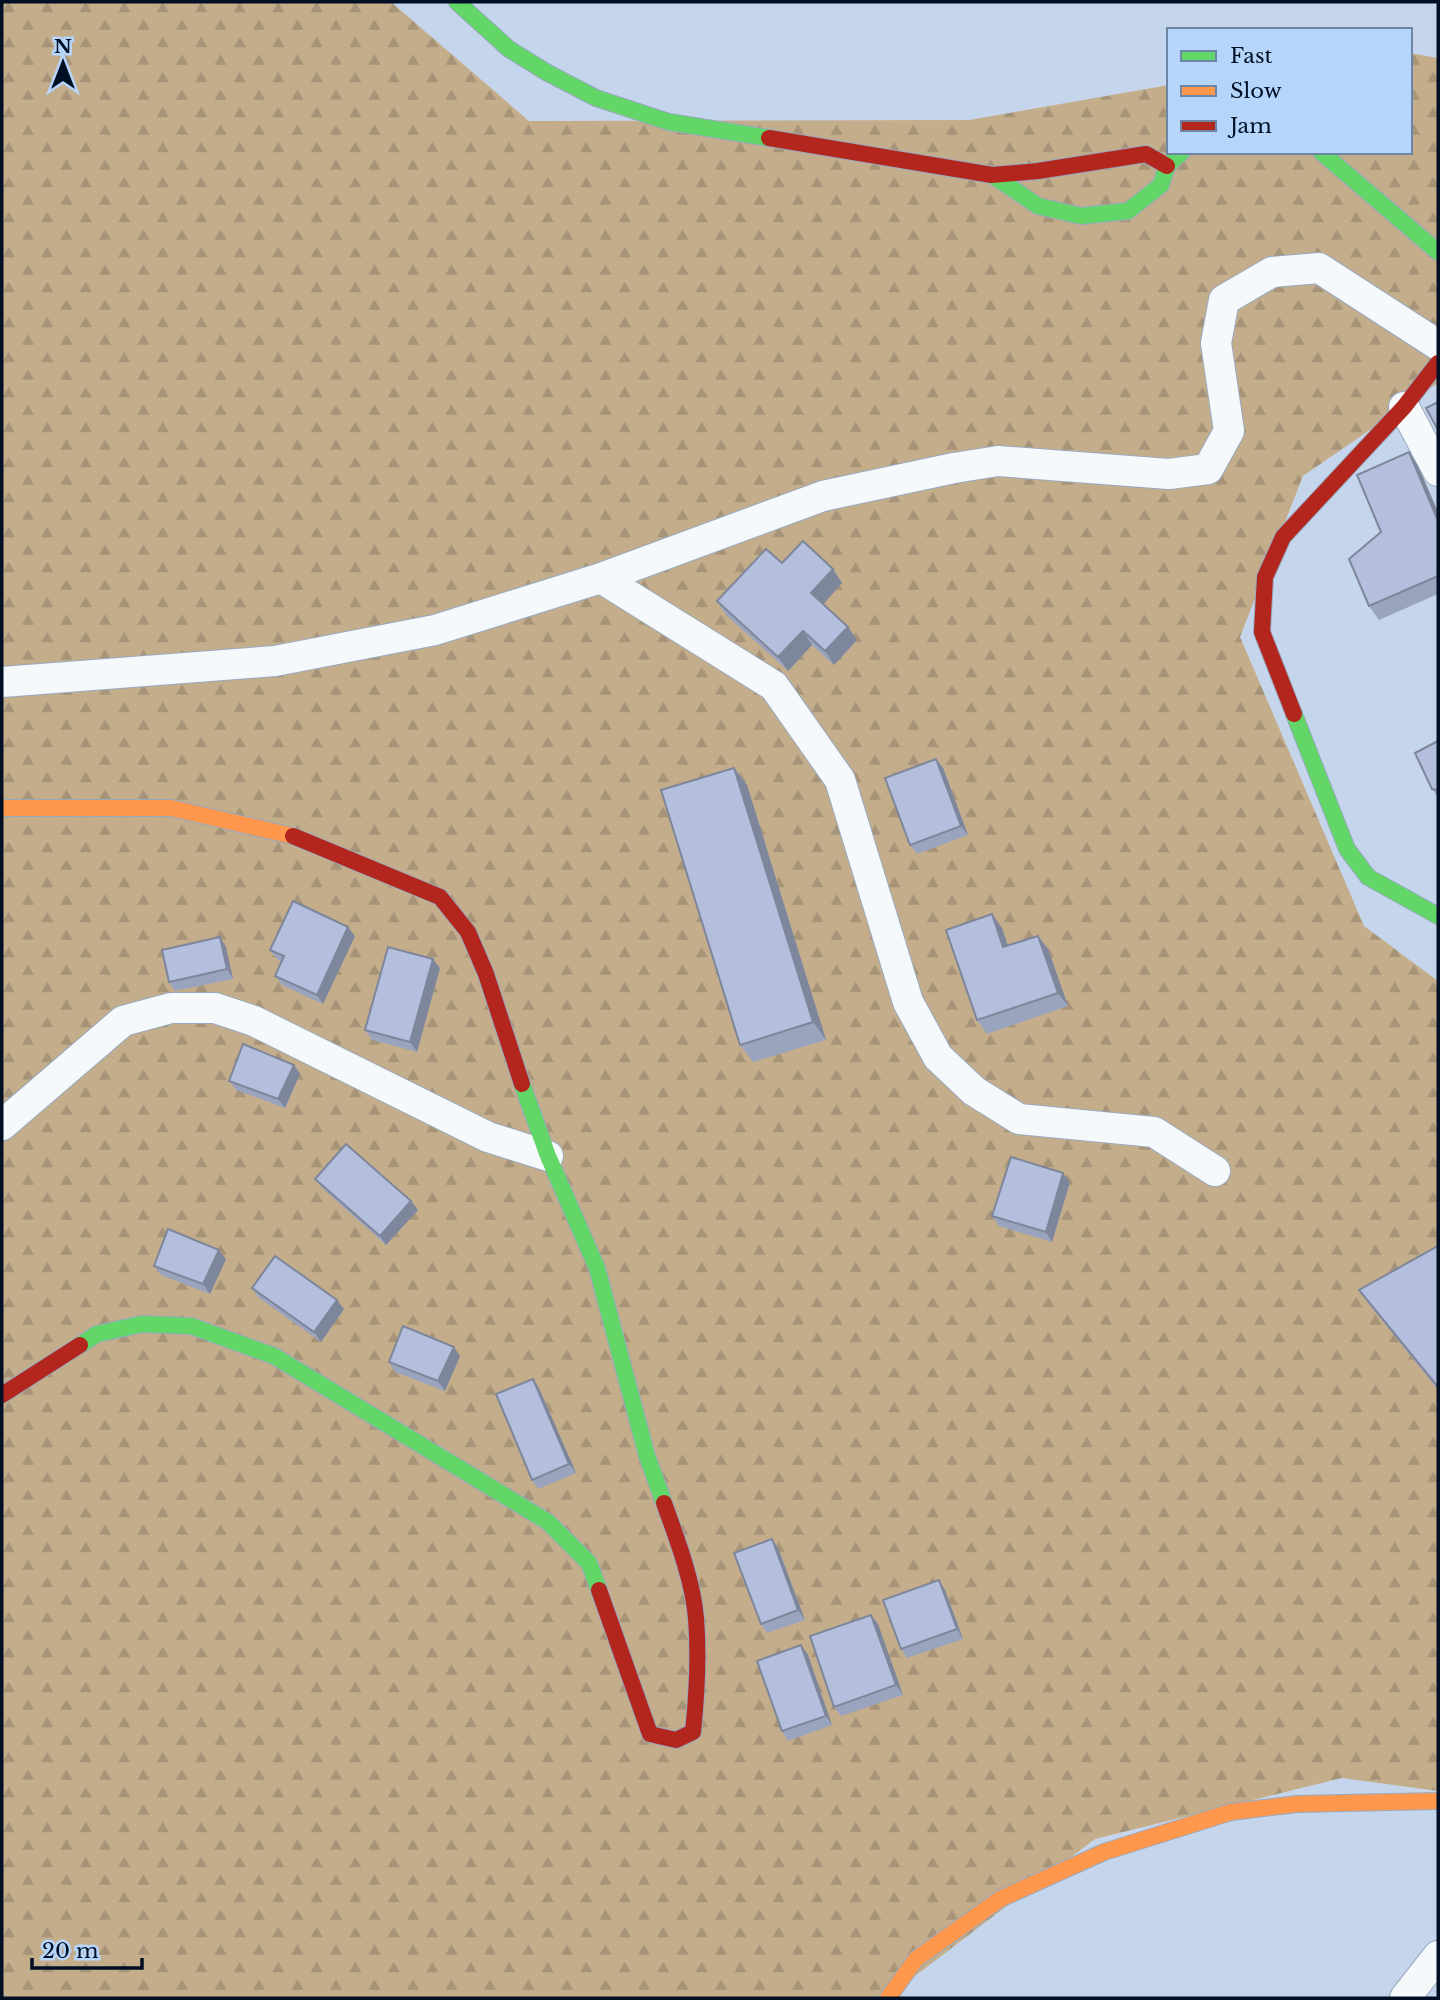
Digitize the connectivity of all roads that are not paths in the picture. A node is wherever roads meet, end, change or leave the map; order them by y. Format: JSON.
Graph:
{"nodes":[{"id":1,"x":457,"y":2,"type":"edge"},
{"id":2,"x":1180,"y":154,"type":"edge"},
{"id":3,"x":1323,"y":154,"type":"edge"},
{"id":4,"x":1167,"y":166,"type":"junction"},
{"id":5,"x":992,"y":175,"type":"junction"},
{"id":6,"x":1438,"y":253,"type":"edge"},
{"id":7,"x":1438,"y":345,"type":"edge"},
{"id":8,"x":1438,"y":363,"type":"edge"},
{"id":9,"x":1404,"y":407,"type":"junction"},
{"id":10,"x":1438,"y":471,"type":"edge"},
{"id":11,"x":601,"y":578,"type":"junction"},
{"id":12,"x":2,"y":682,"type":"edge"},
{"id":13,"x":2,"y":808,"type":"edge"},
{"id":14,"x":1438,"y":916,"type":"edge"},
{"id":15,"x":2,"y":1125,"type":"edge"},
{"id":16,"x":548,"y":1156,"type":"junction"},
{"id":17,"x":1215,"y":1171,"type":"dead end"},
{"id":18,"x":2,"y":1395,"type":"edge"},
{"id":19,"x":1438,"y":1801,"type":"edge"},
{"id":20,"x":1438,"y":1956,"type":"edge"},
{"id":21,"x":888,"y":1998,"type":"edge"},
{"id":22,"x":1405,"y":1998,"type":"edge"}],
"edges":[{"from":1,"to":5,"type":"street"},
{"from":2,"to":4,"type":"street"},
{"from":3,"to":6,"type":"street"},
{"from":4,"to":5,"type":"street"},
{"from":4,"to":5,"type":"street"},
{"from":7,"to":11,"type":"street"},
{"from":8,"to":9,"type":"street"},
{"from":9,"to":10,"type":"street"},
{"from":9,"to":14,"type":"street"},
{"from":11,"to":12,"type":"street"},
{"from":11,"to":17,"type":"street"},
{"from":13,"to":16,"type":"street"},
{"from":15,"to":16,"type":"street"},
{"from":16,"to":18,"type":"street"},
{"from":19,"to":21,"type":"street"},
{"from":20,"to":22,"type":"street"}]}
